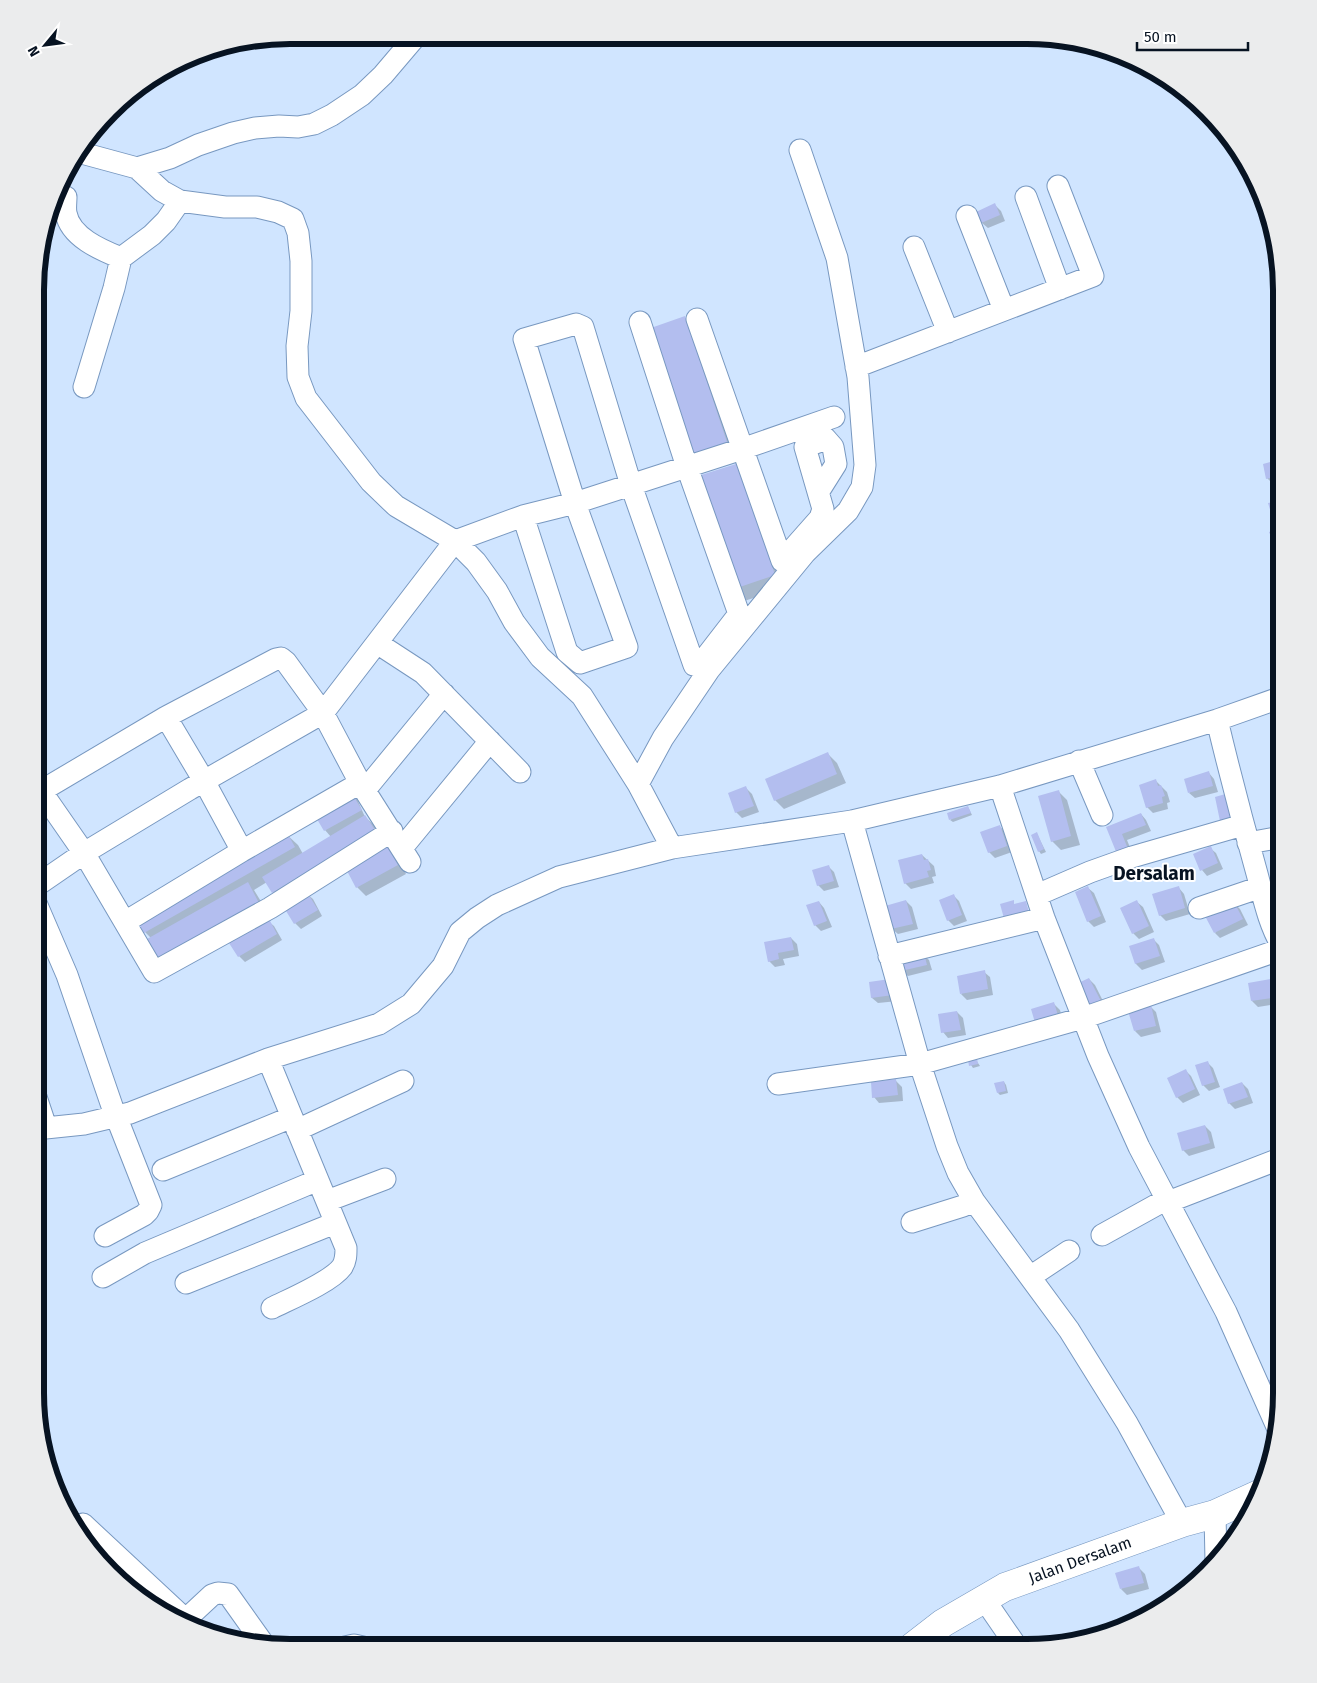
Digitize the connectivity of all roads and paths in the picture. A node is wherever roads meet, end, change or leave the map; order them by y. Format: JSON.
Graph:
{"nodes":[{"id":1,"x":410,"y":44,"type":"edge"},
{"id":2,"x":800,"y":150,"type":"dead end"},
{"id":3,"x":85,"y":154,"type":"edge"},
{"id":4,"x":137,"y":168,"type":"junction"},
{"id":5,"x":1058,"y":186,"type":"dead end"},
{"id":6,"x":66,"y":197,"type":"dead end"},
{"id":7,"x":1026,"y":197,"type":"dead end"},
{"id":8,"x":180,"y":201,"type":"junction"},
{"id":9,"x":967,"y":216,"type":"dead end"},
{"id":10,"x":914,"y":247,"type":"dead end"},
{"id":11,"x":121,"y":258,"type":"junction"},
{"id":12,"x":1060,"y":289,"type":"junction"},
{"id":13,"x":1004,"y":310,"type":"junction"},
{"id":14,"x":698,"y":319,"type":"dead end"},
{"id":15,"x":640,"y":322,"type":"dead end"},
{"id":16,"x":948,"y":332,"type":"junction"},
{"id":17,"x":856,"y":367,"type":"junction"},
{"id":18,"x":84,"y":387,"type":"dead end"},
{"id":19,"x":834,"y":417,"type":"dead end"},
{"id":20,"x":742,"y":449,"type":"junction"},
{"id":21,"x":687,"y":467,"type":"junction"},
{"id":22,"x":632,"y":485,"type":"junction"},
{"id":23,"x":819,"y":491,"type":"dead end"},
{"id":24,"x":575,"y":502,"type":"junction"},
{"id":25,"x":523,"y":516,"type":"junction"},
{"id":26,"x":455,"y":541,"type":"junction"},
{"id":27,"x":782,"y":561,"type":"junction"},
{"id":28,"x":739,"y":614,"type":"junction"},
{"id":29,"x":377,"y":643,"type":"junction"},
{"id":30,"x":444,"y":694,"type":"junction"},
{"id":31,"x":1273,"y":700,"type":"edge"},
{"id":32,"x":323,"y":713,"type":"junction"},
{"id":33,"x":166,"y":717,"type":"junction"},
{"id":34,"x":1217,"y":720,"type":"junction"},
{"id":35,"x":490,"y":741,"type":"junction"},
{"id":36,"x":1078,"y":761,"type":"junction"},
{"id":37,"x":520,"y":772,"type":"dead end"},
{"id":38,"x":204,"y":780,"type":"junction"},
{"id":39,"x":638,"y":784,"type":"junction"},
{"id":40,"x":363,"y":786,"type":"junction"},
{"id":41,"x":1000,"y":786,"type":"junction"},
{"id":42,"x":44,"y":790,"type":"edge"},
{"id":43,"x":44,"y":800,"type":"edge"},
{"id":44,"x":1102,"y":814,"type":"dead end"},
{"id":45,"x":852,"y":821,"type":"junction"},
{"id":46,"x":1245,"y":834,"type":"junction"},
{"id":47,"x":1273,"y":836,"type":"edge"},
{"id":48,"x":401,"y":847,"type":"junction"},
{"id":49,"x":672,"y":848,"type":"junction"},
{"id":50,"x":242,"y":851,"type":"junction"},
{"id":51,"x":84,"y":853,"type":"junction"},
{"id":52,"x":44,"y":880,"type":"edge"},
{"id":53,"x":1260,"y":887,"type":"junction"},
{"id":54,"x":1037,"y":895,"type":"junction"},
{"id":55,"x":1199,"y":908,"type":"dead end"},
{"id":56,"x":1044,"y":918,"type":"junction"},
{"id":57,"x":44,"y":922,"type":"edge"},
{"id":58,"x":125,"y":922,"type":"junction"},
{"id":59,"x":1273,"y":928,"type":"edge"},
{"id":60,"x":1273,"y":950,"type":"edge"},
{"id":61,"x":889,"y":956,"type":"junction"},
{"id":62,"x":1083,"y":1018,"type":"junction"},
{"id":63,"x":268,"y":1059,"type":"junction"},
{"id":64,"x":920,"y":1064,"type":"junction"},
{"id":65,"x":403,"y":1081,"type":"dead end"},
{"id":66,"x":778,"y":1084,"type":"dead end"},
{"id":67,"x":115,"y":1112,"type":"junction"},
{"id":68,"x":44,"y":1124,"type":"edge"},
{"id":69,"x":295,"y":1124,"type":"junction"},
{"id":70,"x":1273,"y":1161,"type":"edge"},
{"id":71,"x":163,"y":1170,"type":"dead end"},
{"id":72,"x":384,"y":1179,"type":"dead end"},
{"id":73,"x":318,"y":1180,"type":"junction"},
{"id":74,"x":327,"y":1201,"type":"junction"},
{"id":75,"x":974,"y":1201,"type":"junction"},
{"id":76,"x":1168,"y":1201,"type":"junction"},
{"id":77,"x":912,"y":1222,"type":"dead end"},
{"id":78,"x":335,"y":1223,"type":"junction"},
{"id":79,"x":1102,"y":1235,"type":"dead end"},
{"id":80,"x":105,"y":1236,"type":"dead end"},
{"id":81,"x":1069,"y":1251,"type":"dead end"},
{"id":82,"x":102,"y":1277,"type":"dead end"},
{"id":83,"x":1030,"y":1277,"type":"junction"},
{"id":84,"x":186,"y":1283,"type":"dead end"},
{"id":85,"x":272,"y":1308,"type":"dead end"},
{"id":86,"x":1272,"y":1416,"type":"edge"},
{"id":87,"x":1250,"y":1498,"type":"edge"},
{"id":88,"x":1215,"y":1514,"type":"junction"},
{"id":89,"x":1182,"y":1523,"type":"junction"},
{"id":90,"x":83,"y":1524,"type":"dead end"},
{"id":91,"x":1216,"y":1550,"type":"edge"},
{"id":92,"x":984,"y":1599,"type":"junction"},
{"id":93,"x":170,"y":1608,"type":"edge"},
{"id":94,"x":188,"y":1617,"type":"edge"},
{"id":95,"x":259,"y":1637,"type":"edge"},
{"id":96,"x":923,"y":1639,"type":"edge"},
{"id":97,"x":1011,"y":1639,"type":"edge"}],
"edges":[{"from":1,"to":4,"type":"street"},
{"from":2,"to":17,"type":"street"},
{"from":3,"to":4,"type":"street"},
{"from":4,"to":8,"type":"street"},
{"from":5,"to":12,"type":"street"},
{"from":6,"to":11,"type":"street"},
{"from":7,"to":12,"type":"street"},
{"from":8,"to":11,"type":"street"},
{"from":8,"to":26,"type":"street"},
{"from":9,"to":13,"type":"street"},
{"from":10,"to":16,"type":"street"},
{"from":11,"to":18,"type":"street"},
{"from":12,"to":13,"type":"street"},
{"from":13,"to":16,"type":"street"},
{"from":14,"to":20,"type":"street"},
{"from":15,"to":21,"type":"street"},
{"from":16,"to":17,"type":"street"},
{"from":17,"to":39,"type":"street"},
{"from":19,"to":20,"type":"street"},
{"from":20,"to":21,"type":"street"},
{"from":20,"to":27,"type":"street"},
{"from":21,"to":22,"type":"street"},
{"from":21,"to":28,"type":"street"},
{"from":22,"to":24,"type":"street"},
{"from":22,"to":24,"type":"street"},
{"from":22,"to":28,"type":"street"},
{"from":23,"to":27,"type":"street"},
{"from":24,"to":25,"type":"street"},
{"from":24,"to":25,"type":"street"},
{"from":25,"to":26,"type":"street"},
{"from":26,"to":29,"type":"street"},
{"from":26,"to":39,"type":"street"},
{"from":27,"to":28,"type":"street"},
{"from":29,"to":30,"type":"street"},
{"from":29,"to":32,"type":"street"},
{"from":30,"to":35,"type":"street"},
{"from":30,"to":40,"type":"street"},
{"from":31,"to":34,"type":"street"},
{"from":32,"to":33,"type":"street"},
{"from":32,"to":38,"type":"street"},
{"from":32,"to":40,"type":"street"},
{"from":33,"to":38,"type":"street"},
{"from":33,"to":42,"type":"street"},
{"from":34,"to":36,"type":"street"},
{"from":34,"to":46,"type":"street"},
{"from":35,"to":37,"type":"street"},
{"from":35,"to":48,"type":"street"},
{"from":36,"to":41,"type":"street"},
{"from":36,"to":44,"type":"street"},
{"from":38,"to":50,"type":"street"},
{"from":38,"to":51,"type":"street"},
{"from":39,"to":49,"type":"street"},
{"from":40,"to":48,"type":"street"},
{"from":40,"to":50,"type":"street"},
{"from":41,"to":45,"type":"street"},
{"from":41,"to":54,"type":"street"},
{"from":43,"to":51,"type":"street"},
{"from":45,"to":49,"type":"street"},
{"from":45,"to":61,"type":"street"},
{"from":46,"to":47,"type":"street"},
{"from":46,"to":53,"type":"street"},
{"from":46,"to":54,"type":"street"},
{"from":48,"to":58,"type":"street"},
{"from":49,"to":63,"type":"street"},
{"from":50,"to":58,"type":"street"},
{"from":51,"to":52,"type":"street"},
{"from":51,"to":58,"type":"street"},
{"from":53,"to":55,"type":"street"},
{"from":53,"to":59,"type":"street"},
{"from":54,"to":56,"type":"street"},
{"from":56,"to":61,"type":"street"},
{"from":56,"to":62,"type":"street"},
{"from":57,"to":67,"type":"street"},
{"from":60,"to":62,"type":"street"},
{"from":61,"to":64,"type":"street"},
{"from":62,"to":64,"type":"street"},
{"from":62,"to":76,"type":"street"},
{"from":63,"to":67,"type":"street"},
{"from":63,"to":69,"type":"street"},
{"from":64,"to":66,"type":"street"},
{"from":64,"to":75,"type":"street"},
{"from":65,"to":69,"type":"street"},
{"from":67,"to":68,"type":"street"},
{"from":67,"to":80,"type":"street"},
{"from":69,"to":71,"type":"street"},
{"from":69,"to":73,"type":"street"},
{"from":70,"to":76,"type":"street"},
{"from":72,"to":74,"type":"street"},
{"from":73,"to":74,"type":"street"},
{"from":73,"to":82,"type":"street"},
{"from":74,"to":78,"type":"street"},
{"from":75,"to":77,"type":"street"},
{"from":75,"to":83,"type":"street"},
{"from":76,"to":79,"type":"street"},
{"from":76,"to":86,"type":"street"},
{"from":78,"to":84,"type":"street"},
{"from":78,"to":85,"type":"street"},
{"from":81,"to":83,"type":"street"},
{"from":83,"to":89,"type":"street"},
{"from":87,"to":88,"type":"main road","name":"Jalan Dersalam"},
{"from":88,"to":89,"type":"main road","name":"Jalan Dersalam"},
{"from":88,"to":91,"type":"street"},
{"from":89,"to":92,"type":"main road","name":"Jalan Dersalam"},
{"from":90,"to":93,"type":"street"},
{"from":92,"to":96,"type":"main road","name":"Jalan Dersalam"},
{"from":92,"to":97,"type":"street"},
{"from":94,"to":95,"type":"street"}]}
